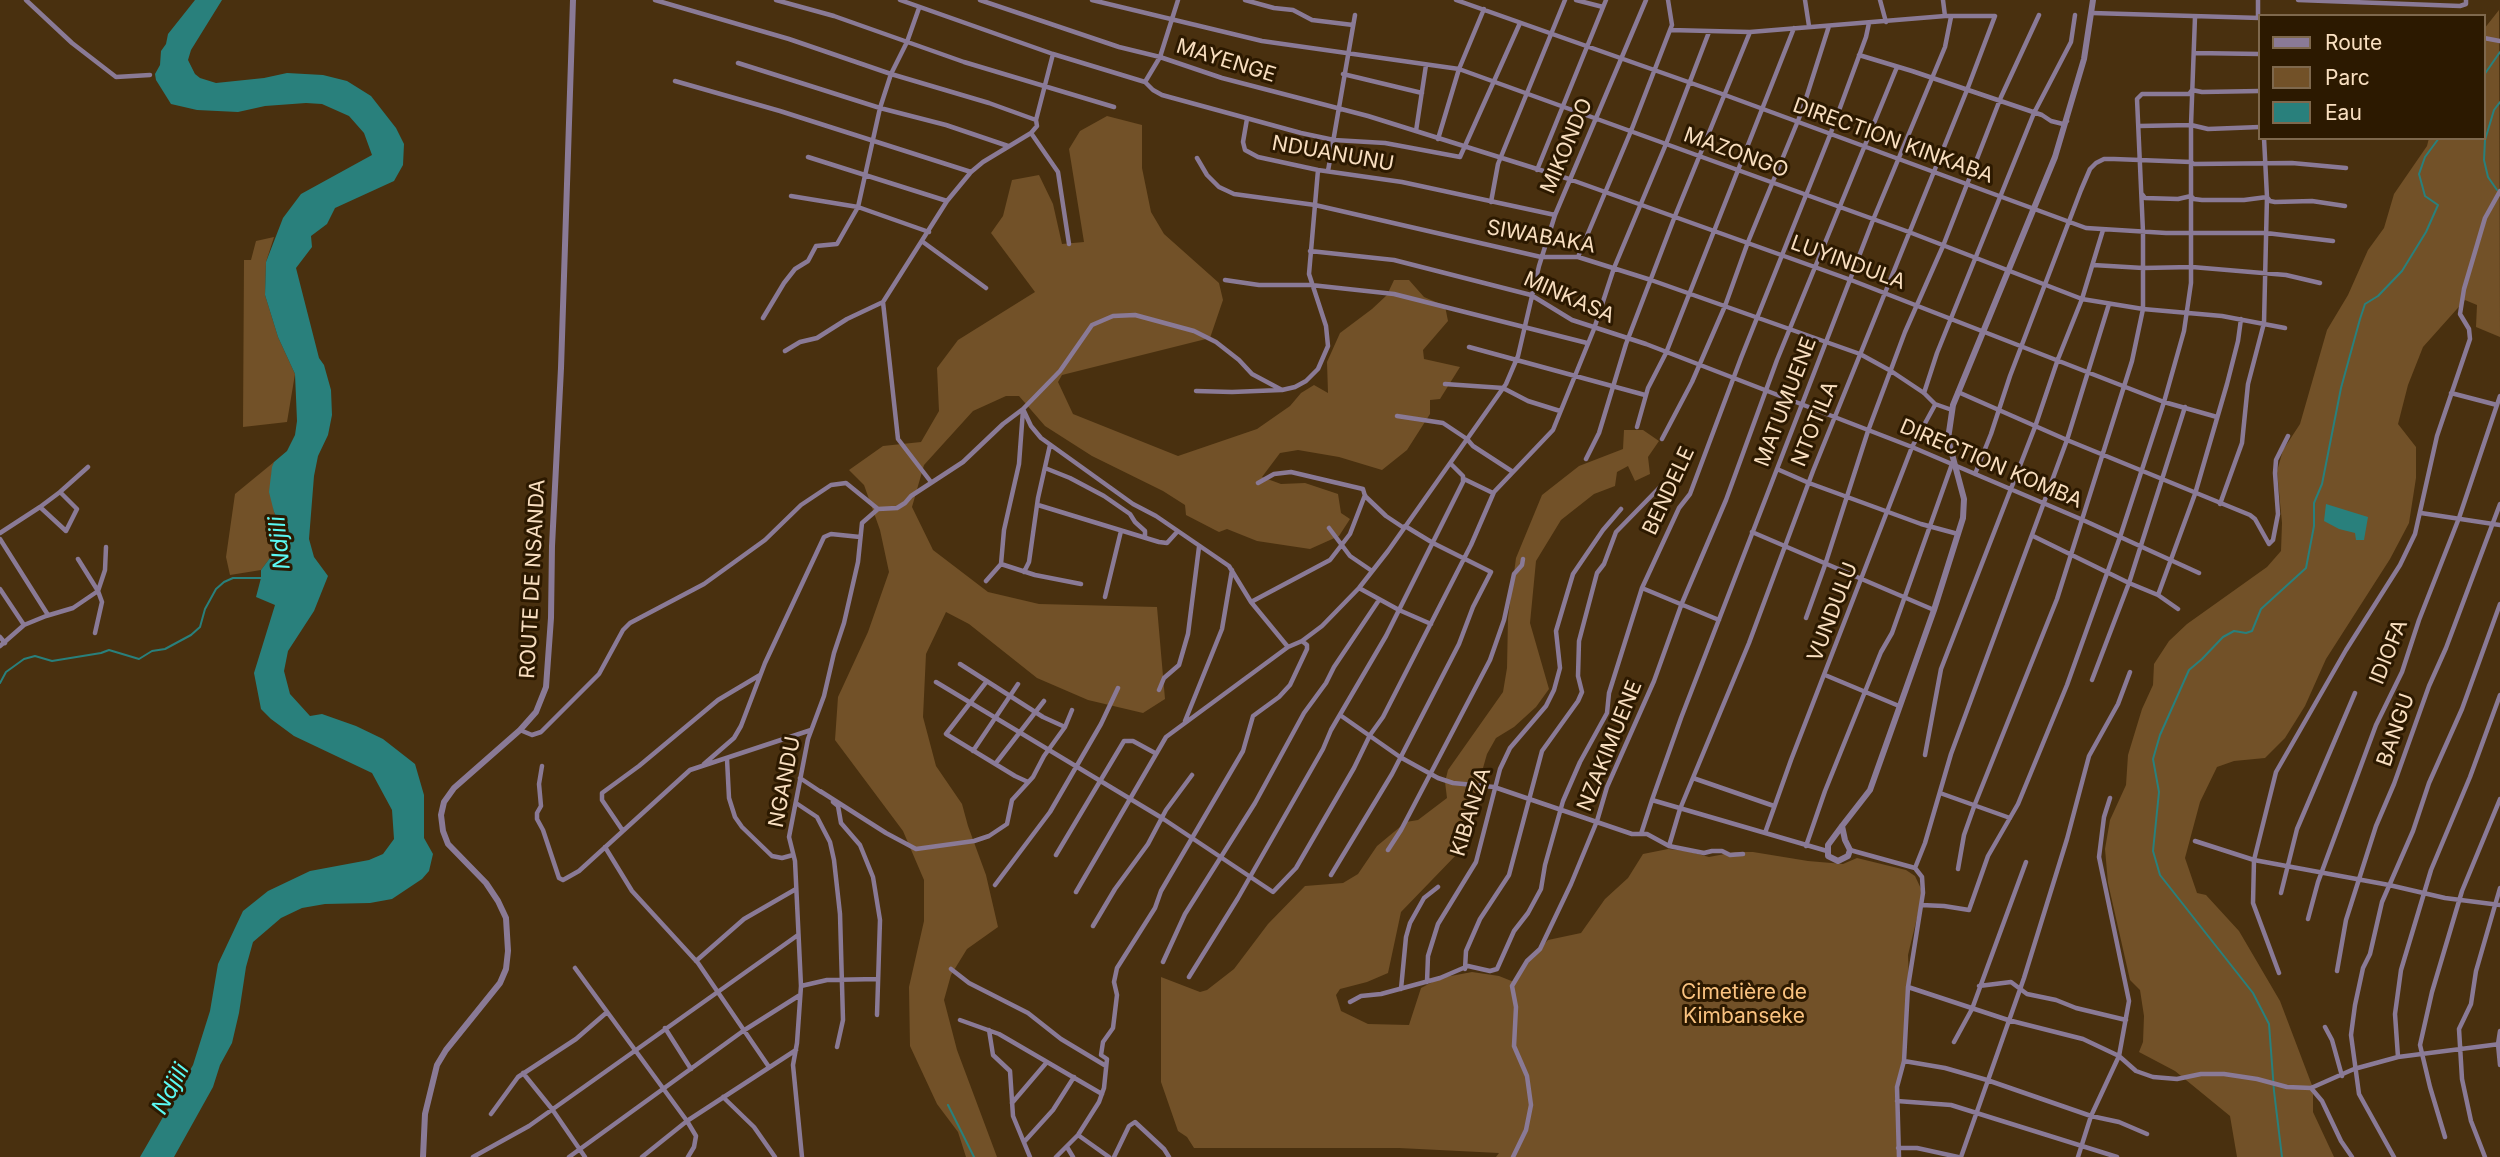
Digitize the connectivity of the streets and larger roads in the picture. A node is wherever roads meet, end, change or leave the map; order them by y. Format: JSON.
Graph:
{"nodes":[{"id":1,"x":26,"y":0,"type":"edge"},
{"id":2,"x":573,"y":0,"type":"edge"},
{"id":3,"x":655,"y":0,"type":"edge"},
{"id":4,"x":776,"y":0,"type":"edge"},
{"id":5,"x":900,"y":0,"type":"edge"},
{"id":6,"x":980,"y":0,"type":"edge"},
{"id":7,"x":1092,"y":0,"type":"edge"},
{"id":8,"x":1178,"y":0,"type":"edge"},
{"id":9,"x":1245,"y":0,"type":"edge"},
{"id":10,"x":1456,"y":0,"type":"edge"},
{"id":11,"x":1565,"y":0,"type":"edge"},
{"id":12,"x":1576,"y":0,"type":"edge"},
{"id":13,"x":1606,"y":0,"type":"edge"},
{"id":14,"x":1646,"y":0,"type":"edge"},
{"id":15,"x":1668,"y":0,"type":"edge"},
{"id":16,"x":1805,"y":0,"type":"edge"},
{"id":17,"x":1881,"y":0,"type":"edge"},
{"id":18,"x":1943,"y":0,"type":"edge"},
{"id":19,"x":2093,"y":0,"type":"edge"},
{"id":20,"x":2298,"y":0,"type":"edge"},
{"id":21,"x":2466,"y":0,"type":"edge"},
{"id":22,"x":1603,"y":7,"type":"junction"},
{"id":23,"x":919,"y":8,"type":"junction"},
{"id":24,"x":1484,"y":9,"type":"junction"},
{"id":25,"x":2091,"y":14,"type":"junction"},
{"id":26,"x":1355,"y":15,"type":"dead end"},
{"id":27,"x":2039,"y":15,"type":"dead end"},
{"id":28,"x":2075,"y":15,"type":"dead end"},
{"id":29,"x":1945,"y":16,"type":"junction"},
{"id":30,"x":1951,"y":17,"type":"junction"},
{"id":31,"x":2195,"y":17,"type":"junction"},
{"id":32,"x":2258,"y":18,"type":"edge"},
{"id":33,"x":1171,"y":20,"type":"junction"},
{"id":34,"x":1521,"y":22,"type":"junction"},
{"id":35,"x":1886,"y":22,"type":"junction"},
{"id":36,"x":1869,"y":23,"type":"junction"},
{"id":37,"x":1353,"y":25,"type":"junction"},
{"id":38,"x":1809,"y":26,"type":"junction"},
{"id":39,"x":1829,"y":26,"type":"junction"},
{"id":40,"x":1794,"y":28,"type":"junction"},
{"id":41,"x":1670,"y":30,"type":"junction"},
{"id":42,"x":1709,"y":32,"type":"junction"},
{"id":43,"x":1750,"y":32,"type":"junction"},
{"id":44,"x":1552,"y":34,"type":"junction"},
{"id":45,"x":907,"y":42,"type":"junction"},
{"id":46,"x":1588,"y":48,"type":"junction"},
{"id":47,"x":2194,"y":53,"type":"junction"},
{"id":48,"x":1054,"y":54,"type":"junction"},
{"id":49,"x":1349,"y":54,"type":"junction"},
{"id":50,"x":2258,"y":54,"type":"edge"},
{"id":51,"x":1859,"y":55,"type":"junction"},
{"id":52,"x":1160,"y":57,"type":"junction"},
{"id":53,"x":1619,"y":59,"type":"junction"},
{"id":54,"x":738,"y":64,"type":"dead end"},
{"id":55,"x":1426,"y":65,"type":"junction"},
{"id":56,"x":1897,"y":67,"type":"junction"},
{"id":57,"x":1459,"y":69,"type":"junction"},
{"id":58,"x":1655,"y":70,"type":"junction"},
{"id":59,"x":891,"y":74,"type":"junction"},
{"id":60,"x":1343,"y":74,"type":"junction"},
{"id":61,"x":150,"y":75,"type":"dead end"},
{"id":62,"x":1933,"y":78,"type":"junction"},
{"id":63,"x":675,"y":81,"type":"dead end"},
{"id":64,"x":1145,"y":82,"type":"junction"},
{"id":65,"x":1495,"y":83,"type":"junction"},
{"id":66,"x":1690,"y":84,"type":"junction"},
{"id":67,"x":1046,"y":86,"type":"junction"},
{"id":68,"x":1967,"y":90,"type":"junction"},
{"id":69,"x":2192,"y":90,"type":"junction"},
{"id":70,"x":2258,"y":91,"type":"edge"},
{"id":71,"x":1422,"y":93,"type":"junction"},
{"id":72,"x":1528,"y":95,"type":"junction"},
{"id":73,"x":1725,"y":95,"type":"junction"},
{"id":74,"x":2000,"y":102,"type":"junction"},
{"id":75,"x":1114,"y":107,"type":"dead end"},
{"id":76,"x":1562,"y":107,"type":"junction"},
{"id":77,"x":880,"y":108,"type":"junction"},
{"id":78,"x":1339,"y":109,"type":"junction"},
{"id":79,"x":1760,"y":109,"type":"junction"},
{"id":80,"x":2034,"y":113,"type":"junction"},
{"id":81,"x":1247,"y":119,"type":"junction"},
{"id":82,"x":1035,"y":120,"type":"junction"},
{"id":83,"x":1596,"y":120,"type":"junction"},
{"id":84,"x":2067,"y":120,"type":"junction"},
{"id":85,"x":1797,"y":124,"type":"junction"},
{"id":86,"x":2139,"y":125,"type":"junction"},
{"id":87,"x":2191,"y":125,"type":"junction"},
{"id":88,"x":2258,"y":127,"type":"edge"},
{"id":89,"x":1416,"y":131,"type":"junction"},
{"id":90,"x":1631,"y":131,"type":"junction"},
{"id":91,"x":1031,"y":133,"type":"junction"},
{"id":92,"x":1830,"y":135,"type":"junction"},
{"id":93,"x":1438,"y":139,"type":"junction"},
{"id":94,"x":1334,"y":140,"type":"junction"},
{"id":95,"x":2264,"y":140,"type":"edge"},
{"id":96,"x":872,"y":141,"type":"junction"},
{"id":97,"x":1666,"y":144,"type":"junction"},
{"id":98,"x":1009,"y":146,"type":"junction"},
{"id":99,"x":1465,"y":147,"type":"junction"},
{"id":100,"x":1864,"y":147,"type":"junction"},
{"id":101,"x":808,"y":157,"type":"dead end"},
{"id":102,"x":1700,"y":157,"type":"junction"},
{"id":103,"x":1197,"y":158,"type":"dead end"},
{"id":104,"x":1500,"y":158,"type":"junction"},
{"id":105,"x":1898,"y":160,"type":"junction"},
{"id":106,"x":2141,"y":161,"type":"junction"},
{"id":107,"x":2191,"y":162,"type":"junction"},
{"id":108,"x":2265,"y":163,"type":"junction"},
{"id":109,"x":2346,"y":168,"type":"dead end"},
{"id":110,"x":1318,"y":170,"type":"junction"},
{"id":111,"x":1537,"y":170,"type":"junction"},
{"id":112,"x":1328,"y":171,"type":"junction"},
{"id":113,"x":1737,"y":171,"type":"junction"},
{"id":114,"x":971,"y":172,"type":"junction"},
{"id":115,"x":1933,"y":172,"type":"junction"},
{"id":116,"x":864,"y":176,"type":"junction"},
{"id":117,"x":1569,"y":179,"type":"junction"},
{"id":118,"x":1772,"y":184,"type":"junction"},
{"id":119,"x":1968,"y":184,"type":"junction"},
{"id":120,"x":1605,"y":191,"type":"junction"},
{"id":121,"x":2500,"y":191,"type":"edge"},
{"id":122,"x":2141,"y":194,"type":"junction"},
{"id":123,"x":1806,"y":195,"type":"junction"},
{"id":124,"x":792,"y":196,"type":"dead end"},
{"id":125,"x":2001,"y":196,"type":"junction"},
{"id":126,"x":2191,"y":196,"type":"junction"},
{"id":127,"x":2267,"y":197,"type":"junction"},
{"id":128,"x":947,"y":201,"type":"junction"},
{"id":129,"x":1491,"y":202,"type":"junction"},
{"id":130,"x":1641,"y":204,"type":"junction"},
{"id":131,"x":1315,"y":205,"type":"junction"},
{"id":132,"x":2344,"y":206,"type":"dead end"},
{"id":133,"x":858,"y":207,"type":"junction"},
{"id":134,"x":1840,"y":208,"type":"junction"},
{"id":135,"x":2035,"y":209,"type":"junction"},
{"id":136,"x":1555,"y":215,"type":"junction"},
{"id":137,"x":1675,"y":216,"type":"junction"},
{"id":138,"x":1873,"y":220,"type":"junction"},
{"id":139,"x":2070,"y":223,"type":"junction"},
{"id":140,"x":1713,"y":230,"type":"junction"},
{"id":141,"x":2103,"y":230,"type":"junction"},
{"id":142,"x":929,"y":232,"type":"junction"},
{"id":143,"x":1909,"y":232,"type":"junction"},
{"id":144,"x":2143,"y":232,"type":"junction"},
{"id":145,"x":2192,"y":232,"type":"junction"},
{"id":146,"x":2266,"y":233,"type":"junction"},
{"id":147,"x":2333,"y":240,"type":"dead end"},
{"id":148,"x":923,"y":242,"type":"junction"},
{"id":149,"x":1748,"y":242,"type":"junction"},
{"id":150,"x":1069,"y":244,"type":"dead end"},
{"id":151,"x":1943,"y":246,"type":"junction"},
{"id":152,"x":1310,"y":251,"type":"junction"},
{"id":153,"x":1782,"y":256,"type":"junction"},
{"id":154,"x":1541,"y":257,"type":"junction"},
{"id":155,"x":1578,"y":257,"type":"junction"},
{"id":156,"x":1976,"y":258,"type":"junction"},
{"id":157,"x":2093,"y":265,"type":"junction"},
{"id":158,"x":2192,"y":267,"type":"junction"},
{"id":159,"x":1614,"y":268,"type":"junction"},
{"id":160,"x":1816,"y":268,"type":"junction"},
{"id":161,"x":2143,"y":268,"type":"junction"},
{"id":162,"x":2010,"y":271,"type":"junction"},
{"id":163,"x":2266,"y":273,"type":"junction"},
{"id":164,"x":1225,"y":280,"type":"dead end"},
{"id":165,"x":1651,"y":280,"type":"junction"},
{"id":166,"x":1851,"y":280,"type":"junction"},
{"id":167,"x":2320,"y":283,"type":"dead end"},
{"id":168,"x":1311,"y":285,"type":"junction"},
{"id":169,"x":2046,"y":286,"type":"junction"},
{"id":170,"x":986,"y":288,"type":"dead end"},
{"id":171,"x":1689,"y":293,"type":"junction"},
{"id":172,"x":1884,"y":293,"type":"junction"},
{"id":173,"x":1531,"y":295,"type":"junction"},
{"id":174,"x":2082,"y":299,"type":"junction"},
{"id":175,"x":883,"y":302,"type":"junction"},
{"id":176,"x":2109,"y":304,"type":"junction"},
{"id":177,"x":1918,"y":305,"type":"junction"},
{"id":178,"x":1725,"y":306,"type":"junction"},
{"id":179,"x":2143,"y":309,"type":"junction"},
{"id":180,"x":2188,"y":312,"type":"junction"},
{"id":181,"x":763,"y":318,"type":"dead end"},
{"id":182,"x":1758,"y":318,"type":"junction"},
{"id":183,"x":1952,"y":319,"type":"junction"},
{"id":184,"x":2241,"y":319,"type":"junction"},
{"id":185,"x":2264,"y":323,"type":"junction"},
{"id":186,"x":1524,"y":326,"type":"junction"},
{"id":187,"x":2285,"y":328,"type":"dead end"},
{"id":188,"x":1594,"y":329,"type":"junction"},
{"id":189,"x":1790,"y":330,"type":"junction"},
{"id":190,"x":1985,"y":330,"type":"junction"},
{"id":191,"x":1628,"y":339,"type":"junction"},
{"id":192,"x":1826,"y":343,"type":"junction"},
{"id":193,"x":1587,"y":344,"type":"junction"},
{"id":194,"x":2022,"y":345,"type":"junction"},
{"id":195,"x":1469,"y":347,"type":"dead end"},
{"id":196,"x":785,"y":351,"type":"dead end"},
{"id":197,"x":1666,"y":353,"type":"junction"},
{"id":198,"x":1860,"y":354,"type":"junction"},
{"id":199,"x":2058,"y":359,"type":"junction"},
{"id":200,"x":1517,"y":361,"type":"junction"},
{"id":201,"x":1698,"y":366,"type":"junction"},
{"id":202,"x":1892,"y":371,"type":"junction"},
{"id":203,"x":2087,"y":371,"type":"junction"},
{"id":204,"x":1573,"y":377,"type":"junction"},
{"id":205,"x":1734,"y":378,"type":"junction"},
{"id":206,"x":1445,"y":384,"type":"dead end"},
{"id":207,"x":2124,"y":386,"type":"junction"},
{"id":208,"x":1612,"y":387,"type":"junction"},
{"id":209,"x":1503,"y":388,"type":"junction"},
{"id":210,"x":1282,"y":390,"type":"junction"},
{"id":211,"x":1196,"y":391,"type":"dead end"},
{"id":212,"x":1958,"y":391,"type":"junction"},
{"id":213,"x":1767,"y":392,"type":"junction"},
{"id":214,"x":1924,"y":393,"type":"junction"},
{"id":215,"x":2451,"y":393,"type":"junction"},
{"id":216,"x":1645,"y":395,"type":"junction"},
{"id":217,"x":2500,"y":396,"type":"edge"},
{"id":218,"x":2164,"y":402,"type":"junction"},
{"id":219,"x":1802,"y":404,"type":"junction"},
{"id":220,"x":1935,"y":404,"type":"junction"},
{"id":221,"x":2497,"y":405,"type":"junction"},
{"id":222,"x":2185,"y":407,"type":"junction"},
{"id":223,"x":2000,"y":409,"type":"junction"},
{"id":224,"x":1023,"y":410,"type":"junction"},
{"id":225,"x":1952,"y":410,"type":"junction"},
{"id":226,"x":1560,"y":411,"type":"junction"},
{"id":227,"x":1397,"y":416,"type":"dead end"},
{"id":228,"x":1835,"y":416,"type":"junction"},
{"id":229,"x":2217,"y":417,"type":"junction"},
{"id":230,"x":1637,"y":427,"type":"dead end"},
{"id":231,"x":2035,"y":427,"type":"junction"},
{"id":232,"x":1868,"y":431,"type":"junction"},
{"id":233,"x":2288,"y":436,"type":"dead end"},
{"id":234,"x":1468,"y":439,"type":"junction"},
{"id":235,"x":1662,"y":439,"type":"dead end"},
{"id":236,"x":2067,"y":440,"type":"junction"},
{"id":237,"x":1051,"y":444,"type":"junction"},
{"id":238,"x":1912,"y":447,"type":"junction"},
{"id":239,"x":2103,"y":454,"type":"junction"},
{"id":240,"x":1586,"y":459,"type":"dead end"},
{"id":241,"x":1953,"y":463,"type":"junction"},
{"id":242,"x":1451,"y":464,"type":"junction"},
{"id":243,"x":88,"y":467,"type":"dead end"},
{"id":244,"x":1045,"y":468,"type":"junction"},
{"id":245,"x":1777,"y":470,"type":"junction"},
{"id":246,"x":2141,"y":470,"type":"junction"},
{"id":247,"x":1513,"y":472,"type":"junction"},
{"id":248,"x":1975,"y":474,"type":"junction"},
{"id":249,"x":1464,"y":479,"type":"junction"},
{"id":250,"x":2162,"y":480,"type":"junction"},
{"id":251,"x":931,"y":482,"type":"junction"},
{"id":252,"x":1665,"y":482,"type":"dead end"},
{"id":253,"x":1258,"y":483,"type":"dead end"},
{"id":254,"x":1809,"y":483,"type":"junction"},
{"id":255,"x":2010,"y":490,"type":"junction"},
{"id":256,"x":60,"y":492,"type":"junction"},
{"id":257,"x":1493,"y":493,"type":"junction"},
{"id":258,"x":1366,"y":494,"type":"junction"},
{"id":259,"x":2195,"y":494,"type":"junction"},
{"id":260,"x":1847,"y":496,"type":"junction"},
{"id":261,"x":2044,"y":503,"type":"junction"},
{"id":262,"x":2220,"y":503,"type":"junction"},
{"id":263,"x":2500,"y":503,"type":"edge"},
{"id":264,"x":1038,"y":505,"type":"junction"},
{"id":265,"x":40,"y":507,"type":"junction"},
{"id":266,"x":878,"y":509,"type":"junction"},
{"id":267,"x":1620,"y":509,"type":"dead end"},
{"id":268,"x":1888,"y":511,"type":"junction"},
{"id":269,"x":2421,"y":513,"type":"junction"},
{"id":270,"x":2459,"y":519,"type":"junction"},
{"id":271,"x":2083,"y":520,"type":"junction"},
{"id":272,"x":2492,"y":524,"type":"junction"},
{"id":273,"x":2500,"y":525,"type":"edge"},
{"id":274,"x":1930,"y":526,"type":"junction"},
{"id":275,"x":1404,"y":527,"type":"junction"},
{"id":276,"x":1329,"y":528,"type":"dead end"},
{"id":277,"x":1121,"y":531,"type":"junction"},
{"id":278,"x":1177,"y":531,"type":"junction"},
{"id":279,"x":1752,"y":532,"type":"junction"},
{"id":280,"x":0,"y":533,"type":"edge"},
{"id":281,"x":1958,"y":534,"type":"junction"},
{"id":282,"x":2033,"y":536,"type":"junction"},
{"id":283,"x":860,"y":537,"type":"junction"},
{"id":284,"x":1145,"y":537,"type":"junction"},
{"id":285,"x":2120,"y":537,"type":"junction"},
{"id":286,"x":0,"y":539,"type":"edge"},
{"id":287,"x":1433,"y":542,"type":"junction"},
{"id":288,"x":1342,"y":544,"type":"junction"},
{"id":289,"x":1787,"y":546,"type":"junction"},
{"id":290,"x":2141,"y":546,"type":"junction"},
{"id":291,"x":106,"y":547,"type":"dead end"},
{"id":292,"x":1199,"y":547,"type":"junction"},
{"id":293,"x":2070,"y":554,"type":"junction"},
{"id":294,"x":78,"y":559,"type":"dead end"},
{"id":295,"x":1464,"y":559,"type":"junction"},
{"id":296,"x":1523,"y":559,"type":"dead end"},
{"id":297,"x":2171,"y":559,"type":"junction"},
{"id":298,"x":1001,"y":564,"type":"junction"},
{"id":299,"x":1825,"y":565,"type":"junction"},
{"id":300,"x":1232,"y":570,"type":"junction"},
{"id":301,"x":1372,"y":571,"type":"junction"},
{"id":302,"x":1024,"y":572,"type":"junction"},
{"id":303,"x":2108,"y":572,"type":"junction"},
{"id":304,"x":2199,"y":573,"type":"dead end"},
{"id":305,"x":986,"y":581,"type":"dead end"},
{"id":306,"x":1862,"y":581,"type":"junction"},
{"id":307,"x":2129,"y":583,"type":"junction"},
{"id":308,"x":1081,"y":584,"type":"dead end"},
{"id":309,"x":1359,"y":588,"type":"junction"},
{"id":310,"x":1642,"y":588,"type":"junction"},
{"id":311,"x":0,"y":589,"type":"edge"},
{"id":312,"x":98,"y":591,"type":"junction"},
{"id":313,"x":2158,"y":595,"type":"junction"},
{"id":314,"x":1105,"y":597,"type":"dead end"},
{"id":315,"x":1904,"y":598,"type":"junction"},
{"id":316,"x":1379,"y":600,"type":"junction"},
{"id":317,"x":1251,"y":602,"type":"junction"},
{"id":318,"x":1682,"y":603,"type":"junction"},
{"id":319,"x":2500,"y":604,"type":"edge"},
{"id":320,"x":2178,"y":609,"type":"dead end"},
{"id":321,"x":1399,"y":610,"type":"junction"},
{"id":322,"x":1934,"y":610,"type":"junction"},
{"id":323,"x":48,"y":615,"type":"junction"},
{"id":324,"x":1806,"y":618,"type":"dead end"},
{"id":325,"x":1719,"y":620,"type":"junction"},
{"id":326,"x":1431,"y":624,"type":"junction"},
{"id":327,"x":24,"y":625,"type":"junction"},
{"id":328,"x":95,"y":633,"type":"dead end"},
{"id":329,"x":0,"y":637,"type":"edge"},
{"id":330,"x":1303,"y":641,"type":"junction"},
{"id":331,"x":2,"y":645,"type":"edge"},
{"id":332,"x":1289,"y":647,"type":"junction"},
{"id":333,"x":960,"y":664,"type":"dead end"},
{"id":334,"x":2130,"y":672,"type":"dead end"},
{"id":335,"x":760,"y":675,"type":"junction"},
{"id":336,"x":1825,"y":675,"type":"junction"},
{"id":337,"x":2092,"y":680,"type":"dead end"},
{"id":338,"x":987,"y":681,"type":"junction"},
{"id":339,"x":936,"y":682,"type":"dead end"},
{"id":340,"x":1018,"y":684,"type":"dead end"},
{"id":341,"x":1118,"y":688,"type":"dead end"},
{"id":342,"x":1159,"y":690,"type":"dead end"},
{"id":343,"x":1865,"y":692,"type":"junction"},
{"id":344,"x":2354,"y":693,"type":"dead end"},
{"id":345,"x":2500,"y":695,"type":"edge"},
{"id":346,"x":1011,"y":696,"type":"junction"},
{"id":347,"x":1044,"y":701,"type":"dead end"},
{"id":348,"x":972,"y":703,"type":"junction"},
{"id":349,"x":1899,"y":706,"type":"junction"},
{"id":350,"x":1072,"y":710,"type":"dead end"},
{"id":351,"x":1035,"y":712,"type":"junction"},
{"id":352,"x":1340,"y":715,"type":"junction"},
{"id":353,"x":997,"y":719,"type":"junction"},
{"id":354,"x":1185,"y":722,"type":"junction"},
{"id":355,"x":1065,"y":727,"type":"junction"},
{"id":356,"x":811,"y":729,"type":"junction"},
{"id":357,"x":520,"y":730,"type":"junction"},
{"id":358,"x":1019,"y":733,"type":"junction"},
{"id":359,"x":1370,"y":735,"type":"junction"},
{"id":360,"x":1049,"y":749,"type":"junction"},
{"id":361,"x":973,"y":751,"type":"junction"},
{"id":362,"x":1155,"y":753,"type":"junction"},
{"id":363,"x":1925,"y":755,"type":"dead end"},
{"id":364,"x":1400,"y":757,"type":"junction"},
{"id":365,"x":727,"y":759,"type":"junction"},
{"id":366,"x":996,"y":763,"type":"junction"},
{"id":367,"x":704,"y":764,"type":"junction"},
{"id":368,"x":542,"y":766,"type":"dead end"},
{"id":369,"x":1077,"y":766,"type":"junction"},
{"id":370,"x":1431,"y":774,"type":"junction"},
{"id":371,"x":1192,"y":775,"type":"dead end"},
{"id":372,"x":800,"y":778,"type":"junction"},
{"id":373,"x":1693,"y":778,"type":"junction"},
{"id":374,"x":1099,"y":780,"type":"junction"},
{"id":375,"x":1028,"y":782,"type":"junction"},
{"id":376,"x":1494,"y":787,"type":"junction"},
{"id":377,"x":820,"y":791,"type":"junction"},
{"id":378,"x":1940,"y":793,"type":"junction"},
{"id":379,"x":2110,"y":798,"type":"dead end"},
{"id":380,"x":1131,"y":799,"type":"junction"},
{"id":381,"x":1528,"y":799,"type":"junction"},
{"id":382,"x":2500,"y":799,"type":"edge"},
{"id":383,"x":1652,"y":800,"type":"junction"},
{"id":384,"x":796,"y":803,"type":"junction"},
{"id":385,"x":1975,"y":804,"type":"junction"},
{"id":386,"x":1774,"y":806,"type":"junction"},
{"id":387,"x":1562,"y":809,"type":"junction"},
{"id":388,"x":1680,"y":809,"type":"junction"},
{"id":389,"x":1162,"y":818,"type":"junction"},
{"id":390,"x":2010,"y":818,"type":"junction"},
{"id":391,"x":1597,"y":821,"type":"junction"},
{"id":392,"x":1842,"y":826,"type":"junction"},
{"id":393,"x":622,"y":831,"type":"junction"},
{"id":394,"x":1765,"y":833,"type":"junction"},
{"id":395,"x":1641,"y":834,"type":"junction"},
{"id":396,"x":1192,"y":837,"type":"junction"},
{"id":397,"x":1844,"y":840,"type":"junction"},
{"id":398,"x":1832,"y":841,"type":"junction"},
{"id":399,"x":2195,"y":841,"type":"dead end"},
{"id":400,"x":1669,"y":846,"type":"junction"},
{"id":401,"x":1806,"y":846,"type":"junction"},
{"id":402,"x":605,"y":847,"type":"junction"},
{"id":403,"x":1388,"y":850,"type":"dead end"},
{"id":404,"x":1850,"y":850,"type":"junction"},
{"id":405,"x":1827,"y":851,"type":"junction"},
{"id":406,"x":1743,"y":854,"type":"dead end"},
{"id":407,"x":793,"y":855,"type":"junction"},
{"id":408,"x":1056,"y":855,"type":"dead end"},
{"id":409,"x":1221,"y":857,"type":"junction"},
{"id":410,"x":2254,"y":860,"type":"junction"},
{"id":411,"x":2026,"y":862,"type":"dead end"},
{"id":412,"x":2287,"y":866,"type":"junction"},
{"id":413,"x":1915,"y":868,"type":"junction"},
{"id":414,"x":1958,"y":869,"type":"dead end"},
{"id":415,"x":2322,"y":873,"type":"junction"},
{"id":416,"x":1331,"y":875,"type":"dead end"},
{"id":417,"x":1250,"y":877,"type":"junction"},
{"id":418,"x":2358,"y":879,"type":"junction"},
{"id":419,"x":995,"y":885,"type":"dead end"},
{"id":420,"x":2389,"y":885,"type":"junction"},
{"id":421,"x":1438,"y":887,"type":"dead end"},
{"id":422,"x":2500,"y":888,"type":"edge"},
{"id":423,"x":796,"y":890,"type":"junction"},
{"id":424,"x":1076,"y":892,"type":"dead end"},
{"id":425,"x":2281,"y":893,"type":"dead end"},
{"id":426,"x":2425,"y":893,"type":"junction"},
{"id":427,"x":2460,"y":900,"type":"junction"},
{"id":428,"x":1922,"y":905,"type":"junction"},
{"id":429,"x":2497,"y":905,"type":"edge"},
{"id":430,"x":2308,"y":919,"type":"dead end"},
{"id":431,"x":1094,"y":926,"type":"dead end"},
{"id":432,"x":798,"y":935,"type":"junction"},
{"id":433,"x":696,"y":961,"type":"junction"},
{"id":434,"x":1163,"y":962,"type":"dead end"},
{"id":435,"x":575,"y":968,"type":"dead end"},
{"id":436,"x":1465,"y":968,"type":"junction"},
{"id":437,"x":951,"y":969,"type":"dead end"},
{"id":438,"x":2337,"y":971,"type":"dead end"},
{"id":439,"x":2279,"y":972,"type":"dead end"},
{"id":440,"x":1189,"y":977,"type":"dead end"},
{"id":441,"x":878,"y":979,"type":"junction"},
{"id":442,"x":843,"y":980,"type":"junction"},
{"id":443,"x":1427,"y":982,"type":"junction"},
{"id":444,"x":801,"y":986,"type":"junction"},
{"id":445,"x":1979,"y":986,"type":"junction"},
{"id":446,"x":1908,"y":987,"type":"junction"},
{"id":447,"x":1401,"y":989,"type":"junction"},
{"id":448,"x":2020,"y":990,"type":"junction"},
{"id":449,"x":716,"y":992,"type":"junction"},
{"id":450,"x":801,"y":994,"type":"junction"},
{"id":451,"x":1350,"y":1002,"type":"dead end"},
{"id":452,"x":1972,"y":1009,"type":"junction"},
{"id":453,"x":606,"y":1013,"type":"junction"},
{"id":454,"x":877,"y":1015,"type":"dead end"},
{"id":455,"x":960,"y":1020,"type":"dead end"},
{"id":456,"x":2008,"y":1020,"type":"junction"},
{"id":457,"x":2126,"y":1020,"type":"junction"},
{"id":458,"x":2325,"y":1027,"type":"dead end"},
{"id":459,"x":665,"y":1028,"type":"junction"},
{"id":460,"x":989,"y":1030,"type":"junction"},
{"id":461,"x":743,"y":1031,"type":"junction"},
{"id":462,"x":2500,"y":1031,"type":"edge"},
{"id":463,"x":1954,"y":1042,"type":"dead end"},
{"id":464,"x":2499,"y":1044,"type":"edge"},
{"id":465,"x":837,"y":1046,"type":"dead end"},
{"id":466,"x":2459,"y":1049,"type":"junction"},
{"id":467,"x":633,"y":1050,"type":"junction"},
{"id":468,"x":796,"y":1050,"type":"junction"},
{"id":469,"x":2421,"y":1054,"type":"junction"},
{"id":470,"x":2119,"y":1056,"type":"junction"},
{"id":471,"x":2399,"y":1057,"type":"junction"},
{"id":472,"x":1904,"y":1061,"type":"junction"},
{"id":473,"x":1048,"y":1062,"type":"junction"},
{"id":474,"x":2500,"y":1065,"type":"edge"},
{"id":475,"x":1106,"y":1066,"type":"junction"},
{"id":476,"x":769,"y":1067,"type":"junction"},
{"id":477,"x":691,"y":1069,"type":"junction"},
{"id":478,"x":2354,"y":1069,"type":"junction"},
{"id":479,"x":523,"y":1073,"type":"junction"},
{"id":480,"x":2342,"y":1076,"type":"junction"},
{"id":481,"x":1074,"y":1077,"type":"junction"},
{"id":482,"x":1987,"y":1080,"type":"junction"},
{"id":483,"x":2311,"y":1088,"type":"junction"},
{"id":484,"x":664,"y":1089,"type":"junction"},
{"id":485,"x":1102,"y":1094,"type":"junction"},
{"id":486,"x":723,"y":1097,"type":"junction"},
{"id":487,"x":1897,"y":1101,"type":"junction"},
{"id":488,"x":1012,"y":1104,"type":"junction"},
{"id":489,"x":552,"y":1109,"type":"junction"},
{"id":490,"x":1978,"y":1113,"type":"junction"},
{"id":491,"x":491,"y":1114,"type":"dead end"},
{"id":492,"x":2091,"y":1116,"type":"junction"},
{"id":493,"x":687,"y":1121,"type":"junction"},
{"id":494,"x":2147,"y":1134,"type":"dead end"},
{"id":495,"x":1078,"y":1135,"type":"junction"},
{"id":496,"x":2445,"y":1137,"type":"dead end"},
{"id":497,"x":1024,"y":1142,"type":"junction"},
{"id":498,"x":1067,"y":1147,"type":"junction"},
{"id":499,"x":2081,"y":1147,"type":"junction"},
{"id":500,"x":1898,"y":1148,"type":"junction"},
{"id":501,"x":580,"y":1149,"type":"junction"},
{"id":502,"x":423,"y":1157,"type":"edge"},
{"id":503,"x":473,"y":1157,"type":"edge"},
{"id":504,"x":569,"y":1157,"type":"edge"},
{"id":505,"x":585,"y":1157,"type":"edge"},
{"id":506,"x":642,"y":1157,"type":"edge"},
{"id":507,"x":688,"y":1157,"type":"edge"},
{"id":508,"x":775,"y":1157,"type":"edge"},
{"id":509,"x":802,"y":1157,"type":"edge"},
{"id":510,"x":1030,"y":1157,"type":"edge"},
{"id":511,"x":1056,"y":1157,"type":"edge"},
{"id":512,"x":1073,"y":1157,"type":"edge"},
{"id":513,"x":1112,"y":1157,"type":"edge"},
{"id":514,"x":1169,"y":1157,"type":"edge"},
{"id":515,"x":1513,"y":1157,"type":"edge"},
{"id":516,"x":1899,"y":1157,"type":"edge"},
{"id":517,"x":1959,"y":1157,"type":"edge"},
{"id":518,"x":2078,"y":1157,"type":"edge"},
{"id":519,"x":2118,"y":1157,"type":"edge"},
{"id":520,"x":2352,"y":1157,"type":"edge"},
{"id":521,"x":2394,"y":1157,"type":"edge"},
{"id":522,"x":2486,"y":1157,"type":"edge"}],
"edges":[{"from":1,"to":61,"type":"street"},
{"from":2,"to":357,"type":"street","name":"ROUTE DE NSANDA"},
{"from":3,"to":59,"type":"street"},
{"from":4,"to":45,"type":"street"},
{"from":5,"to":23,"type":"street","name":"NDUANUNU"},
{"from":6,"to":52,"type":"street","name":"MAYENGE"},
{"from":7,"to":33,"type":"street","name":"MAZONGO"},
{"from":8,"to":33,"type":"street"},
{"from":9,"to":37,"type":"street"},
{"from":10,"to":24,"type":"street","name":"DIRECTION KINKABA"},
{"from":11,"to":44,"type":"street"},
{"from":12,"to":22,"type":"street"},
{"from":13,"to":22,"type":"street"},
{"from":14,"to":53,"type":"street","name":"MIKONDO"},
{"from":15,"to":41,"type":"street"},
{"from":16,"to":38,"type":"street"},
{"from":17,"to":35,"type":"street"},
{"from":18,"to":29,"type":"street"},
{"from":19,"to":25,"type":"street"},
{"from":20,"to":21,"type":"street"},
{"from":22,"to":46,"type":"street"},
{"from":23,"to":45,"type":"street"},
{"from":23,"to":48,"type":"street","name":"NDUANUNU"},
{"from":24,"to":34,"type":"street","name":"DIRECTION KINKABA"},
{"from":24,"to":57,"type":"street"},
{"from":25,"to":31,"type":"street"},
{"from":25,"to":84,"type":"street"},
{"from":26,"to":37,"type":"street"},
{"from":27,"to":74,"type":"street"},
{"from":28,"to":80,"type":"street"},
{"from":29,"to":30,"type":"street"},
{"from":29,"to":35,"type":"street"},
{"from":30,"to":62,"type":"street","name":"MATUMUENE"},
{"from":30,"to":68,"type":"street","name":"NTOTILA"},
{"from":31,"to":32,"type":"street"},
{"from":31,"to":47,"type":"street"},
{"from":33,"to":49,"type":"street","name":"MAZONGO"},
{"from":33,"to":52,"type":"street"},
{"from":34,"to":44,"type":"street","name":"DIRECTION KINKABA"},
{"from":34,"to":65,"type":"street"},
{"from":35,"to":36,"type":"street"},
{"from":36,"to":39,"type":"street"},
{"from":36,"to":51,"type":"street","name":"BENDELE"},
{"from":37,"to":49,"type":"street"},
{"from":38,"to":39,"type":"street"},
{"from":38,"to":40,"type":"street"},
{"from":39,"to":85,"type":"street"},
{"from":40,"to":43,"type":"street"},
{"from":40,"to":79,"type":"street"},
{"from":41,"to":42,"type":"street"},
{"from":41,"to":58,"type":"street"},
{"from":42,"to":43,"type":"street"},
{"from":42,"to":66,"type":"street"},
{"from":43,"to":73,"type":"street"},
{"from":44,"to":46,"type":"street","name":"DIRECTION KINKABA"},
{"from":44,"to":72,"type":"street"},
{"from":45,"to":59,"type":"street"},
{"from":45,"to":67,"type":"street"},
{"from":46,"to":53,"type":"street","name":"DIRECTION KINKABA"},
{"from":46,"to":76,"type":"street"},
{"from":47,"to":50,"type":"street"},
{"from":47,"to":69,"type":"street"},
{"from":48,"to":64,"type":"street","name":"NDUANUNU"},
{"from":48,"to":67,"type":"street"},
{"from":49,"to":55,"type":"street","name":"MAZONGO"},
{"from":49,"to":60,"type":"street"},
{"from":51,"to":56,"type":"street"},
{"from":51,"to":92,"type":"street","name":"BENDELE"},
{"from":52,"to":64,"type":"street"},
{"from":52,"to":78,"type":"street","name":"MAYENGE"},
{"from":53,"to":58,"type":"street","name":"DIRECTION KINKABA"},
{"from":53,"to":83,"type":"street","name":"MIKONDO"},
{"from":54,"to":77,"type":"street"},
{"from":55,"to":57,"type":"street","name":"MAZONGO"},
{"from":55,"to":71,"type":"street"},
{"from":56,"to":62,"type":"street"},
{"from":56,"to":100,"type":"street"},
{"from":57,"to":65,"type":"street","name":"MAZONGO"},
{"from":57,"to":93,"type":"street"},
{"from":58,"to":66,"type":"street","name":"DIRECTION KINKABA"},
{"from":58,"to":90,"type":"street"},
{"from":59,"to":77,"type":"street"},
{"from":59,"to":82,"type":"street"},
{"from":60,"to":71,"type":"street"},
{"from":60,"to":78,"type":"street"},
{"from":62,"to":68,"type":"street"},
{"from":62,"to":105,"type":"street","name":"MATUMUENE"},
{"from":63,"to":96,"type":"street"},
{"from":64,"to":81,"type":"street","name":"NDUANUNU"},
{"from":65,"to":72,"type":"street","name":"MAZONGO"},
{"from":65,"to":99,"type":"street"},
{"from":66,"to":73,"type":"street","name":"DIRECTION KINKABA"},
{"from":66,"to":97,"type":"street"},
{"from":67,"to":75,"type":"street"},
{"from":67,"to":82,"type":"street"},
{"from":68,"to":74,"type":"street"},
{"from":68,"to":115,"type":"street","name":"NTOTILA"},
{"from":69,"to":70,"type":"street"},
{"from":69,"to":86,"type":"street"},
{"from":69,"to":87,"type":"street"},
{"from":71,"to":89,"type":"street"},
{"from":72,"to":76,"type":"street","name":"MAZONGO"},
{"from":72,"to":104,"type":"street"},
{"from":73,"to":79,"type":"street","name":"DIRECTION KINKABA"},
{"from":73,"to":102,"type":"street"},
{"from":74,"to":80,"type":"street"},
{"from":74,"to":119,"type":"street"},
{"from":76,"to":83,"type":"street","name":"MAZONGO"},
{"from":76,"to":111,"type":"street"},
{"from":77,"to":96,"type":"street"},
{"from":77,"to":98,"type":"street"},
{"from":78,"to":89,"type":"street","name":"MAYENGE"},
{"from":78,"to":94,"type":"street"},
{"from":79,"to":85,"type":"street","name":"DIRECTION KINKABA"},
{"from":79,"to":113,"type":"street"},
{"from":80,"to":84,"type":"street"},
{"from":80,"to":125,"type":"street"},
{"from":81,"to":94,"type":"street"},
{"from":81,"to":110,"type":"street","name":"NDUANUNU"},
{"from":82,"to":91,"type":"street"},
{"from":83,"to":90,"type":"street","name":"MAZONGO"},
{"from":83,"to":117,"type":"street","name":"MIKONDO"},
{"from":84,"to":135,"type":"street"},
{"from":85,"to":92,"type":"street","name":"DIRECTION KINKABA"},
{"from":85,"to":118,"type":"street"},
{"from":86,"to":87,"type":"street"},
{"from":86,"to":106,"type":"street"},
{"from":87,"to":88,"type":"street"},
{"from":87,"to":107,"type":"street"},
{"from":89,"to":93,"type":"street","name":"MAYENGE"},
{"from":90,"to":97,"type":"street","name":"MAZONGO"},
{"from":90,"to":120,"type":"street"},
{"from":91,"to":98,"type":"street"},
{"from":91,"to":150,"type":"street"},
{"from":92,"to":100,"type":"street","name":"DIRECTION KINKABA"},
{"from":92,"to":123,"type":"street","name":"BENDELE"},
{"from":93,"to":99,"type":"street","name":"MAYENGE"},
{"from":94,"to":99,"type":"street"},
{"from":94,"to":112,"type":"street"},
{"from":95,"to":108,"type":"street"},
{"from":96,"to":114,"type":"street"},
{"from":96,"to":116,"type":"street"},
{"from":97,"to":102,"type":"street","name":"MAZONGO"},
{"from":97,"to":130,"type":"street"},
{"from":98,"to":114,"type":"street"},
{"from":99,"to":104,"type":"street","name":"LUYINDULA"},
{"from":100,"to":105,"type":"street","name":"DIRECTION KINKABA"},
{"from":100,"to":134,"type":"street"},
{"from":101,"to":116,"type":"street"},
{"from":102,"to":113,"type":"street","name":"MAZONGO"},
{"from":102,"to":137,"type":"street"},
{"from":103,"to":131,"type":"street","name":"SIWABAKA"},
{"from":104,"to":111,"type":"street","name":"LUYINDULA"},
{"from":104,"to":129,"type":"street"},
{"from":105,"to":115,"type":"street","name":"DIRECTION KINKABA"},
{"from":105,"to":138,"type":"street","name":"MATUMUENE"},
{"from":106,"to":107,"type":"street"},
{"from":106,"to":122,"type":"street"},
{"from":106,"to":139,"type":"street"},
{"from":107,"to":108,"type":"street"},
{"from":107,"to":126,"type":"street"},
{"from":108,"to":109,"type":"street"},
{"from":108,"to":127,"type":"street"},
{"from":110,"to":112,"type":"street","name":"NDUANUNU"},
{"from":110,"to":131,"type":"street"},
{"from":111,"to":117,"type":"street","name":"LUYINDULA"},
{"from":112,"to":129,"type":"street","name":"NDUANUNU"},
{"from":113,"to":118,"type":"street","name":"MAZONGO"},
{"from":113,"to":140,"type":"street"},
{"from":114,"to":128,"type":"street"},
{"from":115,"to":119,"type":"street","name":"DIRECTION KINKABA"},
{"from":115,"to":143,"type":"street","name":"NTOTILA"},
{"from":116,"to":128,"type":"street"},
{"from":116,"to":133,"type":"street"},
{"from":117,"to":120,"type":"street","name":"LUYINDULA"},
{"from":117,"to":136,"type":"street","name":"MIKONDO"},
{"from":118,"to":123,"type":"street","name":"MAZONGO"},
{"from":118,"to":149,"type":"street"},
{"from":119,"to":125,"type":"street","name":"DIRECTION KINKABA"},
{"from":119,"to":151,"type":"street"},
{"from":120,"to":130,"type":"street","name":"LUYINDULA"},
{"from":120,"to":155,"type":"street"},
{"from":121,"to":215,"type":"street"},
{"from":122,"to":126,"type":"street"},
{"from":122,"to":144,"type":"street"},
{"from":123,"to":134,"type":"street","name":"MAZONGO"},
{"from":123,"to":153,"type":"street","name":"BENDELE"},
{"from":124,"to":133,"type":"street"},
{"from":125,"to":135,"type":"street","name":"DIRECTION KINKABA"},
{"from":125,"to":156,"type":"street"},
{"from":126,"to":127,"type":"street"},
{"from":126,"to":145,"type":"street"},
{"from":127,"to":132,"type":"street"},
{"from":127,"to":146,"type":"street"},
{"from":128,"to":142,"type":"street"},
{"from":129,"to":136,"type":"street","name":"NDUANUNU"},
{"from":130,"to":137,"type":"street","name":"LUYINDULA"},
{"from":130,"to":159,"type":"street"},
{"from":131,"to":152,"type":"street"},
{"from":131,"to":154,"type":"street","name":"SIWABAKA"},
{"from":133,"to":142,"type":"street"},
{"from":133,"to":181,"type":"street"},
{"from":134,"to":138,"type":"street","name":"MAZONGO"},
{"from":134,"to":160,"type":"street","name":"NZAKIMUENE"},
{"from":135,"to":139,"type":"street","name":"DIRECTION KINKABA"},
{"from":135,"to":162,"type":"street"},
{"from":136,"to":154,"type":"street","name":"MIKONDO"},
{"from":137,"to":140,"type":"street","name":"LUYINDULA"},
{"from":137,"to":165,"type":"street"},
{"from":138,"to":143,"type":"street","name":"MAZONGO"},
{"from":138,"to":166,"type":"street","name":"MATUMUENE"},
{"from":139,"to":141,"type":"street","name":"DIRECTION KINKABA"},
{"from":139,"to":169,"type":"street"},
{"from":140,"to":149,"type":"street","name":"LUYINDULA"},
{"from":140,"to":171,"type":"street"},
{"from":141,"to":144,"type":"street","name":"DIRECTION KINKABA"},
{"from":141,"to":157,"type":"street"},
{"from":142,"to":148,"type":"street"},
{"from":143,"to":151,"type":"street","name":"MAZONGO"},
{"from":143,"to":172,"type":"street","name":"NTOTILA"},
{"from":144,"to":145,"type":"street","name":"DIRECTION KINKABA"},
{"from":144,"to":161,"type":"street"},
{"from":145,"to":146,"type":"street","name":"DIRECTION KINKABA"},
{"from":145,"to":158,"type":"street"},
{"from":146,"to":147,"type":"street","name":"DIRECTION KINKABA"},
{"from":146,"to":163,"type":"street"},
{"from":148,"to":170,"type":"street"},
{"from":148,"to":175,"type":"street"},
{"from":149,"to":153,"type":"street","name":"LUYINDULA"},
{"from":149,"to":178,"type":"street"},
{"from":151,"to":156,"type":"street","name":"MAZONGO"},
{"from":151,"to":177,"type":"street"},
{"from":152,"to":168,"type":"street"},
{"from":152,"to":173,"type":"street","name":"MINKASA"},
{"from":153,"to":160,"type":"street","name":"LUYINDULA"},
{"from":153,"to":182,"type":"street","name":"BENDELE"},
{"from":154,"to":155,"type":"street","name":"SIWABAKA"},
{"from":154,"to":173,"type":"street","name":"MIKONDO"},
{"from":155,"to":159,"type":"street","name":"SIWABAKA"},
{"from":156,"to":162,"type":"street","name":"MAZONGO"},
{"from":156,"to":183,"type":"street"},
{"from":157,"to":161,"type":"street"},
{"from":157,"to":174,"type":"street"},
{"from":158,"to":161,"type":"street"},
{"from":158,"to":163,"type":"street"},
{"from":158,"to":180,"type":"street"},
{"from":159,"to":165,"type":"street","name":"SIWABAKA"},
{"from":159,"to":188,"type":"street"},
{"from":160,"to":166,"type":"street","name":"LUYINDULA"},
{"from":160,"to":189,"type":"street","name":"NZAKIMUENE"},
{"from":161,"to":179,"type":"street"},
{"from":162,"to":169,"type":"street","name":"MAZONGO"},
{"from":162,"to":190,"type":"street"},
{"from":163,"to":167,"type":"street"},
{"from":163,"to":185,"type":"street"},
{"from":164,"to":168,"type":"street"},
{"from":165,"to":171,"type":"street","name":"SIWABAKA"},
{"from":165,"to":191,"type":"street"},
{"from":166,"to":172,"type":"street","name":"LUYINDULA"},
{"from":166,"to":192,"type":"street","name":"MATUMUENE"},
{"from":168,"to":186,"type":"street"},
{"from":168,"to":210,"type":"street"},
{"from":169,"to":174,"type":"street","name":"MAZONGO"},
{"from":169,"to":194,"type":"street"},
{"from":171,"to":178,"type":"street","name":"SIWABAKA"},
{"from":171,"to":197,"type":"street"},
{"from":172,"to":177,"type":"street","name":"LUYINDULA"},
{"from":172,"to":198,"type":"street","name":"NTOTILA"},
{"from":173,"to":186,"type":"street","name":"MIKONDO"},
{"from":173,"to":188,"type":"street","name":"MINKASA"},
{"from":174,"to":176,"type":"street","name":"MAZONGO"},
{"from":174,"to":199,"type":"street"},
{"from":175,"to":196,"type":"street"},
{"from":175,"to":251,"type":"street"},
{"from":176,"to":179,"type":"street","name":"MAZONGO"},
{"from":176,"to":203,"type":"street"},
{"from":177,"to":183,"type":"street","name":"LUYINDULA"},
{"from":177,"to":202,"type":"street"},
{"from":178,"to":182,"type":"street","name":"SIWABAKA"},
{"from":178,"to":201,"type":"street"},
{"from":179,"to":180,"type":"street","name":"MAZONGO"},
{"from":179,"to":207,"type":"street"},
{"from":180,"to":184,"type":"street","name":"MAZONGO"},
{"from":180,"to":218,"type":"street"},
{"from":182,"to":189,"type":"street","name":"SIWABAKA"},
{"from":182,"to":205,"type":"street","name":"BENDELE"},
{"from":183,"to":190,"type":"street","name":"LUYINDULA"},
{"from":183,"to":214,"type":"street"},
{"from":184,"to":185,"type":"street","name":"MAZONGO"},
{"from":184,"to":229,"type":"street"},
{"from":185,"to":187,"type":"street","name":"MAZONGO"},
{"from":185,"to":262,"type":"street"},
{"from":186,"to":193,"type":"street"},
{"from":186,"to":200,"type":"street","name":"MIKONDO"},
{"from":188,"to":191,"type":"street","name":"MINKASA"},
{"from":188,"to":193,"type":"street"},
{"from":189,"to":192,"type":"street","name":"SIWABAKA"},
{"from":189,"to":213,"type":"street","name":"NZAKIMUENE"},
{"from":190,"to":194,"type":"street","name":"LUYINDULA"},
{"from":190,"to":212,"type":"street"},
{"from":191,"to":197,"type":"street","name":"MINKASA"},
{"from":191,"to":208,"type":"street"},
{"from":192,"to":198,"type":"street","name":"SIWABAKA"},
{"from":192,"to":219,"type":"street","name":"MATUMUENE"},
{"from":193,"to":204,"type":"street"},
{"from":194,"to":199,"type":"street","name":"LUYINDULA"},
{"from":194,"to":223,"type":"street"},
{"from":195,"to":200,"type":"street"},
{"from":197,"to":201,"type":"street","name":"MINKASA"},
{"from":197,"to":216,"type":"street"},
{"from":198,"to":202,"type":"street","name":"SIWABAKA"},
{"from":198,"to":228,"type":"street","name":"NTOTILA"},
{"from":199,"to":203,"type":"street","name":"LUYINDULA"},
{"from":199,"to":231,"type":"street"},
{"from":200,"to":204,"type":"street"},
{"from":200,"to":209,"type":"street","name":"MIKONDO"},
{"from":201,"to":205,"type":"street","name":"MINKASA"},
{"from":201,"to":235,"type":"street"},
{"from":202,"to":214,"type":"street","name":"SIWABAKA"},
{"from":202,"to":232,"type":"street"},
{"from":203,"to":207,"type":"street","name":"LUYINDULA"},
{"from":203,"to":236,"type":"street"},
{"from":204,"to":208,"type":"street"},
{"from":204,"to":226,"type":"street"},
{"from":205,"to":213,"type":"street","name":"MINKASA"},
{"from":205,"to":310,"type":"street","name":"BENDELE"},
{"from":206,"to":209,"type":"street"},
{"from":207,"to":218,"type":"street","name":"LUYINDULA"},
{"from":207,"to":239,"type":"street"},
{"from":208,"to":216,"type":"street"},
{"from":208,"to":240,"type":"street"},
{"from":209,"to":226,"type":"street"},
{"from":209,"to":234,"type":"street","name":"MIKONDO"},
{"from":210,"to":211,"type":"street"},
{"from":210,"to":224,"type":"street"},
{"from":212,"to":223,"type":"street"},
{"from":212,"to":225,"type":"street"},
{"from":213,"to":219,"type":"street","name":"DIRECTION KOMBA"},
{"from":213,"to":318,"type":"street","name":"NZAKIMUENE"},
{"from":214,"to":220,"type":"street","name":"SIWABAKA"},
{"from":215,"to":221,"type":"street"},
{"from":215,"to":269,"type":"street"},
{"from":216,"to":230,"type":"street"},
{"from":217,"to":221,"type":"street","name":"IDIOFA"},
{"from":218,"to":222,"type":"street","name":"LUYINDULA"},
{"from":218,"to":246,"type":"street"},
{"from":219,"to":228,"type":"street","name":"DIRECTION KOMBA"},
{"from":219,"to":245,"type":"street","name":"MATUMUENE"},
{"from":220,"to":225,"type":"street","name":"SIWABAKA"},
{"from":220,"to":238,"type":"street","name":"VUNDULU"},
{"from":221,"to":270,"type":"street","name":"IDIOFA"},
{"from":222,"to":229,"type":"street","name":"LUYINDULA"},
{"from":222,"to":250,"type":"street"},
{"from":223,"to":231,"type":"street"},
{"from":223,"to":248,"type":"street"},
{"from":224,"to":237,"type":"street"},
{"from":224,"to":251,"type":"street"},
{"from":224,"to":298,"type":"street"},
{"from":225,"to":241,"type":"street"},
{"from":226,"to":247,"type":"street"},
{"from":227,"to":234,"type":"street"},
{"from":228,"to":232,"type":"street","name":"DIRECTION KOMBA"},
{"from":228,"to":254,"type":"street","name":"NTOTILA"},
{"from":229,"to":259,"type":"street"},
{"from":231,"to":236,"type":"street"},
{"from":231,"to":255,"type":"street"},
{"from":232,"to":238,"type":"street","name":"DIRECTION KOMBA"},
{"from":232,"to":260,"type":"street"},
{"from":233,"to":262,"type":"street"},
{"from":234,"to":242,"type":"street","name":"MIKONDO"},
{"from":234,"to":247,"type":"street"},
{"from":236,"to":239,"type":"street"},
{"from":236,"to":261,"type":"street"},
{"from":237,"to":244,"type":"street"},
{"from":237,"to":278,"type":"street"},
{"from":238,"to":241,"type":"street","name":"DIRECTION KOMBA"},
{"from":238,"to":268,"type":"street","name":"VUNDULU"},
{"from":239,"to":246,"type":"street"},
{"from":239,"to":271,"type":"street"},
{"from":241,"to":248,"type":"street","name":"DIRECTION KOMBA"},
{"from":241,"to":274,"type":"street"},
{"from":241,"to":281,"type":"street"},
{"from":242,"to":249,"type":"street"},
{"from":242,"to":275,"type":"street","name":"MIKONDO"},
{"from":243,"to":256,"type":"street"},
{"from":244,"to":264,"type":"street"},
{"from":244,"to":284,"type":"street"},
{"from":245,"to":254,"type":"street"},
{"from":245,"to":279,"type":"street","name":"MATUMUENE"},
{"from":246,"to":250,"type":"street"},
{"from":246,"to":285,"type":"street"},
{"from":247,"to":257,"type":"street"},
{"from":248,"to":255,"type":"street","name":"DIRECTION KOMBA"},
{"from":249,"to":257,"type":"street"},
{"from":249,"to":287,"type":"street"},
{"from":250,"to":259,"type":"street"},
{"from":250,"to":290,"type":"street"},
{"from":251,"to":266,"type":"street"},
{"from":252,"to":381,"type":"street"},
{"from":253,"to":258,"type":"street"},
{"from":254,"to":260,"type":"street"},
{"from":254,"to":289,"type":"street","name":"NTOTILA"},
{"from":255,"to":261,"type":"street","name":"DIRECTION KOMBA"},
{"from":255,"to":363,"type":"street"},
{"from":256,"to":265,"type":"street"},
{"from":256,"to":265,"type":"street"},
{"from":257,"to":295,"type":"street"},
{"from":258,"to":275,"type":"street"},
{"from":258,"to":288,"type":"street"},
{"from":259,"to":262,"type":"street"},
{"from":259,"to":297,"type":"street"},
{"from":260,"to":268,"type":"street"},
{"from":260,"to":299,"type":"street"},
{"from":261,"to":271,"type":"street","name":"DIRECTION KOMBA"},
{"from":261,"to":282,"type":"street"},
{"from":263,"to":272,"type":"street","name":"BANGU"},
{"from":264,"to":277,"type":"street"},
{"from":264,"to":302,"type":"street"},
{"from":265,"to":280,"type":"street"},
{"from":266,"to":283,"type":"street","name":"NGANDU"},
{"from":266,"to":357,"type":"street"},
{"from":267,"to":376,"type":"street","name":"KIBANZA"},
{"from":268,"to":274,"type":"street"},
{"from":268,"to":306,"type":"street","name":"VUNDULU"},
{"from":269,"to":270,"type":"street"},
{"from":269,"to":410,"type":"street"},
{"from":270,"to":272,"type":"street"},
{"from":270,"to":415,"type":"street","name":"IDIOFA"},
{"from":271,"to":285,"type":"street","name":"DIRECTION KOMBA"},
{"from":271,"to":293,"type":"street"},
{"from":272,"to":273,"type":"street"},
{"from":272,"to":418,"type":"street","name":"BANGU"},
{"from":274,"to":281,"type":"street"},
{"from":274,"to":315,"type":"street"},
{"from":275,"to":287,"type":"street"},
{"from":275,"to":301,"type":"street","name":"MIKONDO"},
{"from":276,"to":288,"type":"street"},
{"from":277,"to":284,"type":"street"},
{"from":277,"to":314,"type":"street"},
{"from":278,"to":284,"type":"street"},
{"from":278,"to":292,"type":"street"},
{"from":279,"to":289,"type":"street"},
{"from":279,"to":325,"type":"street","name":"MATUMUENE"},
{"from":281,"to":322,"type":"street"},
{"from":282,"to":293,"type":"street"},
{"from":282,"to":378,"type":"street"},
{"from":283,"to":335,"type":"street"},
{"from":283,"to":356,"type":"street","name":"NGANDU"},
{"from":285,"to":290,"type":"street","name":"DIRECTION KOMBA"},
{"from":285,"to":303,"type":"street"},
{"from":286,"to":323,"type":"street"},
{"from":287,"to":295,"type":"street"},
{"from":287,"to":321,"type":"street"},
{"from":288,"to":301,"type":"street"},
{"from":288,"to":317,"type":"street"},
{"from":289,"to":299,"type":"street"},
{"from":289,"to":373,"type":"street","name":"NTOTILA"},
{"from":290,"to":297,"type":"street","name":"DIRECTION KOMBA"},
{"from":290,"to":307,"type":"street"},
{"from":291,"to":312,"type":"street"},
{"from":292,"to":300,"type":"street"},
{"from":292,"to":342,"type":"street"},
{"from":293,"to":303,"type":"street"},
{"from":293,"to":385,"type":"street"},
{"from":294,"to":312,"type":"street"},
{"from":295,"to":326,"type":"street"},
{"from":295,"to":364,"type":"street"},
{"from":296,"to":370,"type":"street"},
{"from":297,"to":304,"type":"street","name":"DIRECTION KOMBA"},
{"from":297,"to":313,"type":"street"},
{"from":298,"to":302,"type":"street"},
{"from":298,"to":305,"type":"street"},
{"from":299,"to":306,"type":"street"},
{"from":299,"to":324,"type":"street"},
{"from":300,"to":317,"type":"street"},
{"from":300,"to":354,"type":"street"},
{"from":301,"to":309,"type":"street","name":"MIKONDO"},
{"from":302,"to":308,"type":"street"},
{"from":303,"to":307,"type":"street"},
{"from":303,"to":390,"type":"street"},
{"from":306,"to":315,"type":"street"},
{"from":306,"to":336,"type":"street","name":"VUNDULU"},
{"from":307,"to":313,"type":"street"},
{"from":307,"to":337,"type":"street"},
{"from":309,"to":316,"type":"street"},
{"from":309,"to":330,"type":"street","name":"MIKONDO"},
{"from":310,"to":318,"type":"street"},
{"from":310,"to":387,"type":"street","name":"BENDELE"},
{"from":311,"to":327,"type":"street"},
{"from":312,"to":323,"type":"street"},
{"from":312,"to":328,"type":"street"},
{"from":313,"to":320,"type":"street"},
{"from":315,"to":322,"type":"street"},
{"from":315,"to":343,"type":"street"},
{"from":316,"to":321,"type":"street"},
{"from":316,"to":409,"type":"street"},
{"from":317,"to":332,"type":"street"},
{"from":318,"to":325,"type":"street"},
{"from":318,"to":391,"type":"street","name":"NZAKIMUENE"},
{"from":319,"to":420,"type":"street"},
{"from":321,"to":326,"type":"street"},
{"from":321,"to":352,"type":"street"},
{"from":322,"to":349,"type":"street"},
{"from":323,"to":327,"type":"street"},
{"from":325,"to":383,"type":"street","name":"MATUMUENE"},
{"from":326,"to":359,"type":"street"},
{"from":327,"to":331,"type":"street"},
{"from":329,"to":331,"type":"street"},
{"from":330,"to":332,"type":"street","name":"MIKONDO"},
{"from":330,"to":396,"type":"street"},
{"from":332,"to":354,"type":"street","name":"MIKONDO"},
{"from":333,"to":338,"type":"street"},
{"from":334,"to":448,"type":"street"},
{"from":335,"to":367,"type":"street"},
{"from":335,"to":393,"type":"street"},
{"from":336,"to":343,"type":"street"},
{"from":336,"to":386,"type":"street","name":"VUNDULU"},
{"from":338,"to":346,"type":"street"},
{"from":338,"to":348,"type":"street"},
{"from":339,"to":348,"type":"street"},
{"from":340,"to":346,"type":"street"},
{"from":341,"to":369,"type":"street"},
{"from":343,"to":349,"type":"street"},
{"from":343,"to":401,"type":"street"},
{"from":344,"to":412,"type":"street"},
{"from":345,"to":426,"type":"street"},
{"from":346,"to":351,"type":"street"},
{"from":346,"to":353,"type":"street"},
{"from":347,"to":351,"type":"street"},
{"from":348,"to":353,"type":"street"},
{"from":348,"to":361,"type":"street"},
{"from":349,"to":392,"type":"street"},
{"from":350,"to":355,"type":"street"},
{"from":351,"to":355,"type":"street"},
{"from":351,"to":358,"type":"street"},
{"from":352,"to":359,"type":"street"},
{"from":352,"to":417,"type":"street"},
{"from":353,"to":358,"type":"street"},
{"from":353,"to":361,"type":"street"},
{"from":354,"to":362,"type":"street"},
{"from":355,"to":360,"type":"street"},
{"from":356,"to":365,"type":"street"},
{"from":356,"to":372,"type":"street","name":"NGANDU"},
{"from":357,"to":502,"type":"street","name":"ROUTE DE NSANDA"},
{"from":358,"to":360,"type":"street"},
{"from":358,"to":366,"type":"street"},
{"from":359,"to":364,"type":"street"},
{"from":359,"to":417,"type":"street"},
{"from":360,"to":369,"type":"street"},
{"from":360,"to":375,"type":"street"},
{"from":361,"to":366,"type":"street"},
{"from":362,"to":374,"type":"street"},
{"from":362,"to":380,"type":"street"},
{"from":364,"to":370,"type":"street"},
{"from":364,"to":416,"type":"street"},
{"from":365,"to":367,"type":"street"},
{"from":365,"to":407,"type":"street"},
{"from":366,"to":375,"type":"street"},
{"from":367,"to":393,"type":"street"},
{"from":368,"to":402,"type":"street"},
{"from":369,"to":374,"type":"street"},
{"from":369,"to":419,"type":"street"},
{"from":370,"to":376,"type":"street"},
{"from":370,"to":403,"type":"street"},
{"from":371,"to":389,"type":"street"},
{"from":372,"to":377,"type":"street"},
{"from":372,"to":384,"type":"street","name":"NGANDU"},
{"from":373,"to":386,"type":"street"},
{"from":373,"to":388,"type":"street","name":"NTOTILA"},
{"from":374,"to":380,"type":"street"},
{"from":374,"to":408,"type":"street"},
{"from":375,"to":377,"type":"street"},
{"from":376,"to":381,"type":"street"},
{"from":376,"to":443,"type":"street","name":"KIBANZA"},
{"from":377,"to":441,"type":"street"},
{"from":378,"to":385,"type":"street"},
{"from":378,"to":413,"type":"street"},
{"from":379,"to":457,"type":"street"},
{"from":380,"to":389,"type":"street"},
{"from":380,"to":424,"type":"street"},
{"from":381,"to":387,"type":"street"},
{"from":381,"to":436,"type":"street"},
{"from":382,"to":427,"type":"street"},
{"from":383,"to":388,"type":"street"},
{"from":383,"to":395,"type":"street","name":"MATUMUENE"},
{"from":384,"to":407,"type":"street","name":"NGANDU"},
{"from":384,"to":442,"type":"street"},
{"from":385,"to":390,"type":"street"},
{"from":385,"to":414,"type":"street"},
{"from":386,"to":394,"type":"street","name":"VUNDULU"},
{"from":387,"to":391,"type":"street"},
{"from":387,"to":436,"type":"street","name":"BENDELE"},
{"from":388,"to":394,"type":"street"},
{"from":388,"to":400,"type":"street","name":"NTOTILA"},
{"from":389,"to":396,"type":"street"},
{"from":389,"to":431,"type":"street"},
{"from":390,"to":428,"type":"street"},
{"from":391,"to":395,"type":"street"},
{"from":391,"to":515,"type":"street","name":"NZAKIMUENE"},
{"from":392,"to":397,"type":"street"},
{"from":392,"to":398,"type":"street"},
{"from":393,"to":402,"type":"street"},
{"from":394,"to":401,"type":"street"},
{"from":395,"to":400,"type":"street"},
{"from":396,"to":409,"type":"street"},
{"from":396,"to":475,"type":"street"},
{"from":397,"to":398,"type":"street"},
{"from":397,"to":404,"type":"street"},
{"from":398,"to":405,"type":"street"},
{"from":399,"to":410,"type":"street"},
{"from":400,"to":406,"type":"street"},
{"from":401,"to":405,"type":"street"},
{"from":402,"to":433,"type":"street"},
{"from":404,"to":405,"type":"street"},
{"from":404,"to":413,"type":"street"},
{"from":407,"to":423,"type":"street","name":"NGANDU"},
{"from":409,"to":417,"type":"street"},
{"from":409,"to":434,"type":"street"},
{"from":410,"to":412,"type":"street"},
{"from":410,"to":439,"type":"street"},
{"from":411,"to":445,"type":"street"},
{"from":412,"to":415,"type":"street"},
{"from":412,"to":425,"type":"street"},
{"from":413,"to":428,"type":"street"},
{"from":415,"to":418,"type":"street"},
{"from":415,"to":430,"type":"street","name":"IDIOFA"},
{"from":417,"to":440,"type":"street"},
{"from":418,"to":420,"type":"street"},
{"from":418,"to":438,"type":"street","name":"BANGU"},
{"from":420,"to":426,"type":"street"},
{"from":420,"to":478,"type":"street"},
{"from":421,"to":447,"type":"street"},
{"from":422,"to":429,"type":"street"},
{"from":423,"to":432,"type":"street","name":"NGANDU"},
{"from":423,"to":433,"type":"street"},
{"from":426,"to":427,"type":"street"},
{"from":426,"to":471,"type":"street"},
{"from":427,"to":429,"type":"street"},
{"from":427,"to":469,"type":"street"},
{"from":428,"to":446,"type":"street"},
{"from":429,"to":466,"type":"street"},
{"from":432,"to":444,"type":"street","name":"NGANDU"},
{"from":432,"to":449,"type":"street"},
{"from":433,"to":449,"type":"street"},
{"from":435,"to":453,"type":"street"},
{"from":436,"to":443,"type":"street"},
{"from":437,"to":475,"type":"street"},
{"from":441,"to":442,"type":"street"},
{"from":441,"to":454,"type":"street"},
{"from":442,"to":444,"type":"street"},
{"from":442,"to":465,"type":"street"},
{"from":443,"to":447,"type":"street"},
{"from":444,"to":450,"type":"street","name":"NGANDU"},
{"from":445,"to":448,"type":"street"},
{"from":445,"to":452,"type":"street"},
{"from":446,"to":452,"type":"street"},
{"from":446,"to":472,"type":"street"},
{"from":447,"to":451,"type":"street"},
{"from":448,"to":456,"type":"street"},
{"from":448,"to":457,"type":"street"},
{"from":449,"to":459,"type":"street"},
{"from":449,"to":461,"type":"street"},
{"from":450,"to":461,"type":"street"},
{"from":450,"to":468,"type":"street","name":"NGANDU"},
{"from":452,"to":456,"type":"street"},
{"from":452,"to":463,"type":"street"},
{"from":453,"to":467,"type":"street"},
{"from":453,"to":479,"type":"street"},
{"from":455,"to":460,"type":"street"},
{"from":456,"to":470,"type":"street"},
{"from":456,"to":482,"type":"street"},
{"from":457,"to":470,"type":"street"},
{"from":458,"to":480,"type":"street"},
{"from":459,"to":467,"type":"street"},
{"from":459,"to":477,"type":"street"},
{"from":460,"to":473,"type":"street"},
{"from":460,"to":488,"type":"street"},
{"from":461,"to":476,"type":"street"},
{"from":461,"to":477,"type":"street"},
{"from":462,"to":464,"type":"street"},
{"from":464,"to":466,"type":"street"},
{"from":464,"to":474,"type":"street"},
{"from":466,"to":469,"type":"street"},
{"from":466,"to":522,"type":"street"},
{"from":467,"to":484,"type":"street"},
{"from":467,"to":489,"type":"street"},
{"from":468,"to":476,"type":"street"},
{"from":468,"to":509,"type":"street","name":"NGANDU"},
{"from":469,"to":471,"type":"street"},
{"from":469,"to":496,"type":"street"},
{"from":470,"to":483,"type":"street"},
{"from":470,"to":492,"type":"street"},
{"from":471,"to":478,"type":"street"},
{"from":472,"to":482,"type":"street"},
{"from":472,"to":487,"type":"street"},
{"from":473,"to":481,"type":"street"},
{"from":473,"to":488,"type":"street"},
{"from":475,"to":485,"type":"street"},
{"from":476,"to":486,"type":"street"},
{"from":477,"to":484,"type":"street"},
{"from":478,"to":480,"type":"street"},
{"from":478,"to":521,"type":"street"},
{"from":479,"to":489,"type":"street"},
{"from":479,"to":491,"type":"street"},
{"from":480,"to":483,"type":"street"},
{"from":481,"to":485,"type":"street"},
{"from":481,"to":497,"type":"street"},
{"from":482,"to":490,"type":"street"},
{"from":482,"to":492,"type":"street"},
{"from":483,"to":520,"type":"street"},
{"from":484,"to":493,"type":"street"},
{"from":484,"to":501,"type":"street"},
{"from":485,"to":495,"type":"street"},
{"from":486,"to":493,"type":"street"},
{"from":486,"to":508,"type":"street"},
{"from":487,"to":490,"type":"street"},
{"from":487,"to":500,"type":"street"},
{"from":488,"to":497,"type":"street"},
{"from":489,"to":501,"type":"street"},
{"from":489,"to":503,"type":"street"},
{"from":490,"to":499,"type":"street"},
{"from":490,"to":517,"type":"street"},
{"from":492,"to":494,"type":"street"},
{"from":492,"to":499,"type":"street"},
{"from":493,"to":506,"type":"street"},
{"from":493,"to":507,"type":"street"},
{"from":495,"to":498,"type":"street"},
{"from":495,"to":513,"type":"street"},
{"from":497,"to":510,"type":"street"},
{"from":498,"to":511,"type":"street"},
{"from":498,"to":512,"type":"street"},
{"from":499,"to":518,"type":"street"},
{"from":499,"to":519,"type":"street"},
{"from":500,"to":516,"type":"street"},
{"from":500,"to":517,"type":"street"},
{"from":501,"to":504,"type":"street"},
{"from":501,"to":505,"type":"street"},
{"from":513,"to":514,"type":"street"}]}
